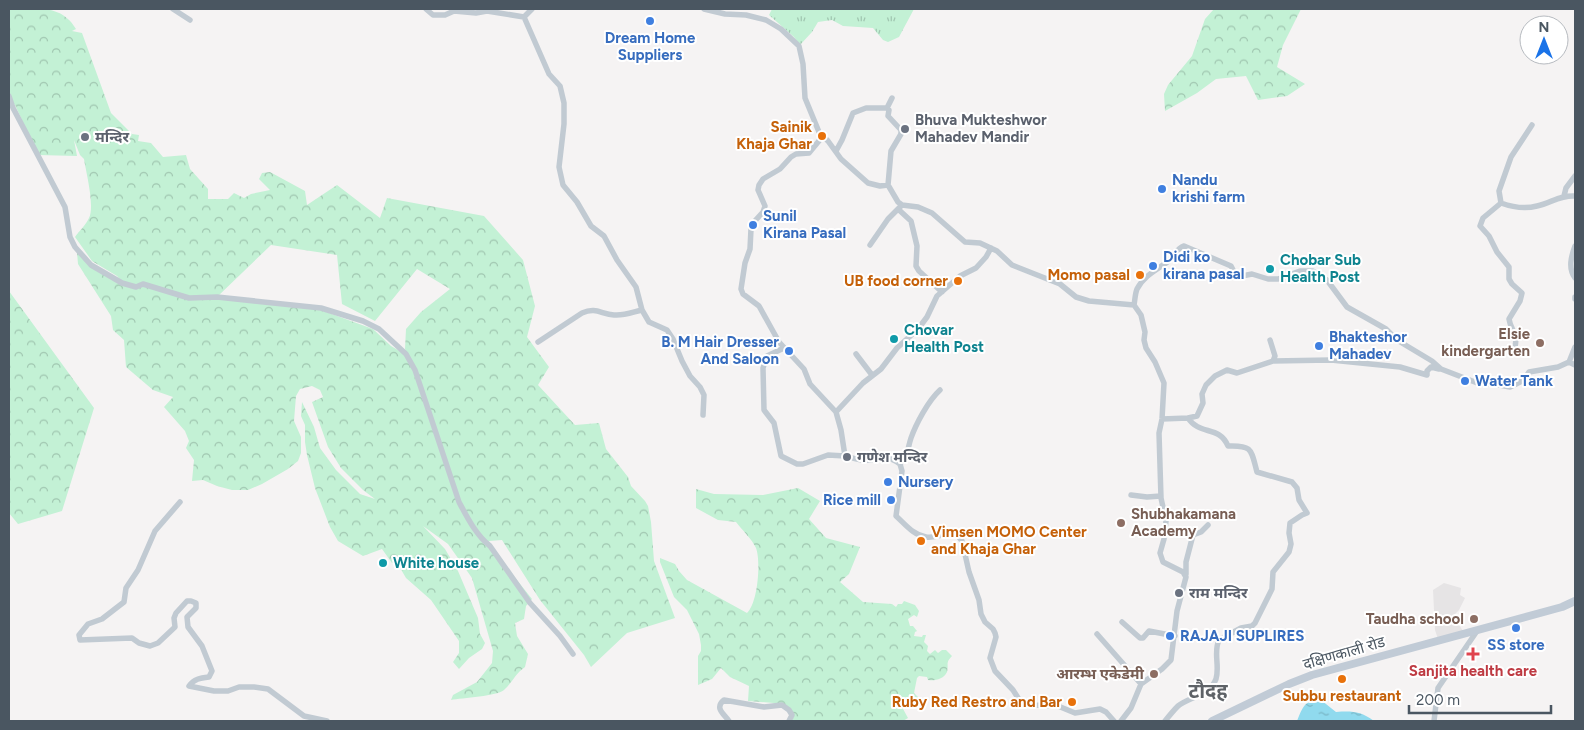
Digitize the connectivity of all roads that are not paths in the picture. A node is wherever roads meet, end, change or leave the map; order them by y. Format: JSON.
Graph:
{"nodes":[{"id":1,"x":173,"y":9,"type":"edge"},
{"id":2,"x":426,"y":9,"type":"edge"},
{"id":3,"x":532,"y":9,"type":"edge"},
{"id":4,"x":704,"y":9,"type":"edge"},
{"id":5,"x":486,"y":10,"type":"edge"},
{"id":6,"x":524,"y":17,"type":"junction"},
{"id":7,"x":190,"y":20,"type":"dead end"},
{"id":8,"x":9,"y":96,"type":"edge"},
{"id":9,"x":892,"y":98,"type":"dead end"},
{"id":10,"x":887,"y":108,"type":"junction"},
{"id":11,"x":1532,"y":125,"type":"dead end"},
{"id":12,"x":823,"y":136,"type":"junction"},
{"id":13,"x":836,"y":151,"type":"junction"},
{"id":14,"x":1575,"y":176,"type":"edge"},
{"id":15,"x":888,"y":185,"type":"junction"},
{"id":16,"x":1564,"y":196,"type":"junction"},
{"id":17,"x":1575,"y":196,"type":"edge"},
{"id":18,"x":1501,"y":203,"type":"junction"},
{"id":19,"x":900,"y":207,"type":"junction"},
{"id":20,"x":870,"y":245,"type":"dead end"},
{"id":21,"x":1575,"y":246,"type":"edge"},
{"id":22,"x":991,"y":248,"type":"junction"},
{"id":23,"x":1575,"y":278,"type":"edge"},
{"id":24,"x":942,"y":292,"type":"junction"},
{"id":25,"x":1134,"y":305,"type":"junction"},
{"id":26,"x":642,"y":310,"type":"junction"},
{"id":27,"x":1270,"y":340,"type":"dead end"},
{"id":28,"x":538,"y":342,"type":"dead end"},
{"id":29,"x":1515,"y":347,"type":"dead end"},
{"id":30,"x":1575,"y":347,"type":"edge"},
{"id":31,"x":784,"y":348,"type":"junction"},
{"id":32,"x":856,"y":354,"type":"dead end"},
{"id":33,"x":1273,"y":361,"type":"junction"},
{"id":34,"x":1572,"y":363,"type":"edge"},
{"id":35,"x":1440,"y":369,"type":"junction"},
{"id":36,"x":872,"y":375,"type":"junction"},
{"id":37,"x":940,"y":390,"type":"dead end"},
{"id":38,"x":836,"y":412,"type":"junction"},
{"id":39,"x":703,"y":414,"type":"dead end"},
{"id":40,"x":1188,"y":418,"type":"junction"},
{"id":41,"x":1162,"y":419,"type":"junction"},
{"id":42,"x":845,"y":456,"type":"junction"},
{"id":43,"x":900,"y":464,"type":"junction"},
{"id":44,"x":1131,"y":495,"type":"dead end"},
{"id":45,"x":1161,"y":496,"type":"junction"},
{"id":46,"x":180,"y":502,"type":"dead end"},
{"id":47,"x":1208,"y":525,"type":"dead end"},
{"id":48,"x":1186,"y":574,"type":"junction"},
{"id":49,"x":1575,"y":602,"type":"edge"},
{"id":50,"x":1122,"y":622,"type":"dead end"},
{"id":51,"x":1477,"y":631,"type":"junction"},
{"id":52,"x":1097,"y":634,"type":"dead end"},
{"id":53,"x":1175,"y":636,"type":"junction"},
{"id":54,"x":573,"y":654,"type":"dead end"},
{"id":55,"x":1142,"y":684,"type":"junction"},
{"id":56,"x":327,"y":721,"type":"edge"},
{"id":57,"x":729,"y":721,"type":"edge"},
{"id":58,"x":789,"y":721,"type":"edge"},
{"id":59,"x":1114,"y":721,"type":"edge"},
{"id":60,"x":1121,"y":721,"type":"edge"},
{"id":61,"x":1165,"y":721,"type":"edge"},
{"id":62,"x":1212,"y":721,"type":"edge"},
{"id":63,"x":1434,"y":721,"type":"edge"}],
"edges":[{"from":1,"to":7,"type":"street"},
{"from":2,"to":5,"type":"street"},
{"from":3,"to":6,"type":"street"},
{"from":4,"to":12,"type":"street"},
{"from":5,"to":6,"type":"street"},
{"from":6,"to":26,"type":"street"},
{"from":8,"to":54,"type":"street"},
{"from":9,"to":10,"type":"street"},
{"from":10,"to":13,"type":"street"},
{"from":10,"to":15,"type":"street"},
{"from":11,"to":18,"type":"street"},
{"from":12,"to":13,"type":"street"},
{"from":12,"to":31,"type":"street"},
{"from":13,"to":15,"type":"street"},
{"from":14,"to":16,"type":"street"},
{"from":15,"to":19,"type":"street"},
{"from":16,"to":17,"type":"street"},
{"from":16,"to":18,"type":"street"},
{"from":18,"to":29,"type":"street"},
{"from":19,"to":20,"type":"street"},
{"from":19,"to":22,"type":"street"},
{"from":19,"to":24,"type":"street"},
{"from":21,"to":23,"type":"street"},
{"from":22,"to":24,"type":"street"},
{"from":22,"to":25,"type":"street"},
{"from":24,"to":36,"type":"street"},
{"from":25,"to":35,"type":"street"},
{"from":25,"to":41,"type":"street"},
{"from":26,"to":28,"type":"street"},
{"from":26,"to":39,"type":"street"},
{"from":27,"to":33,"type":"street"},
{"from":30,"to":34,"type":"street"},
{"from":31,"to":38,"type":"street"},
{"from":31,"to":42,"type":"street"},
{"from":32,"to":36,"type":"street"},
{"from":33,"to":35,"type":"street"},
{"from":33,"to":40,"type":"street"},
{"from":34,"to":35,"type":"street"},
{"from":36,"to":38,"type":"street"},
{"from":37,"to":43,"type":"street"},
{"from":38,"to":42,"type":"street"},
{"from":40,"to":41,"type":"street"},
{"from":40,"to":61,"type":"street"},
{"from":41,"to":45,"type":"street"},
{"from":42,"to":43,"type":"street"},
{"from":43,"to":59,"type":"street"},
{"from":44,"to":45,"type":"street"},
{"from":45,"to":48,"type":"street"},
{"from":46,"to":56,"type":"street"},
{"from":47,"to":48,"type":"street"},
{"from":48,"to":53,"type":"street"},
{"from":49,"to":51,"type":"main road","name":"दक्षिणकाली रोड"},
{"from":50,"to":53,"type":"street"},
{"from":51,"to":62,"type":"main road","name":"दक्षिणकाली रोड"},
{"from":51,"to":63,"type":"street"},
{"from":52,"to":55,"type":"street"},
{"from":53,"to":55,"type":"street"},
{"from":55,"to":60,"type":"street"},
{"from":57,"to":58,"type":"street"}]}
